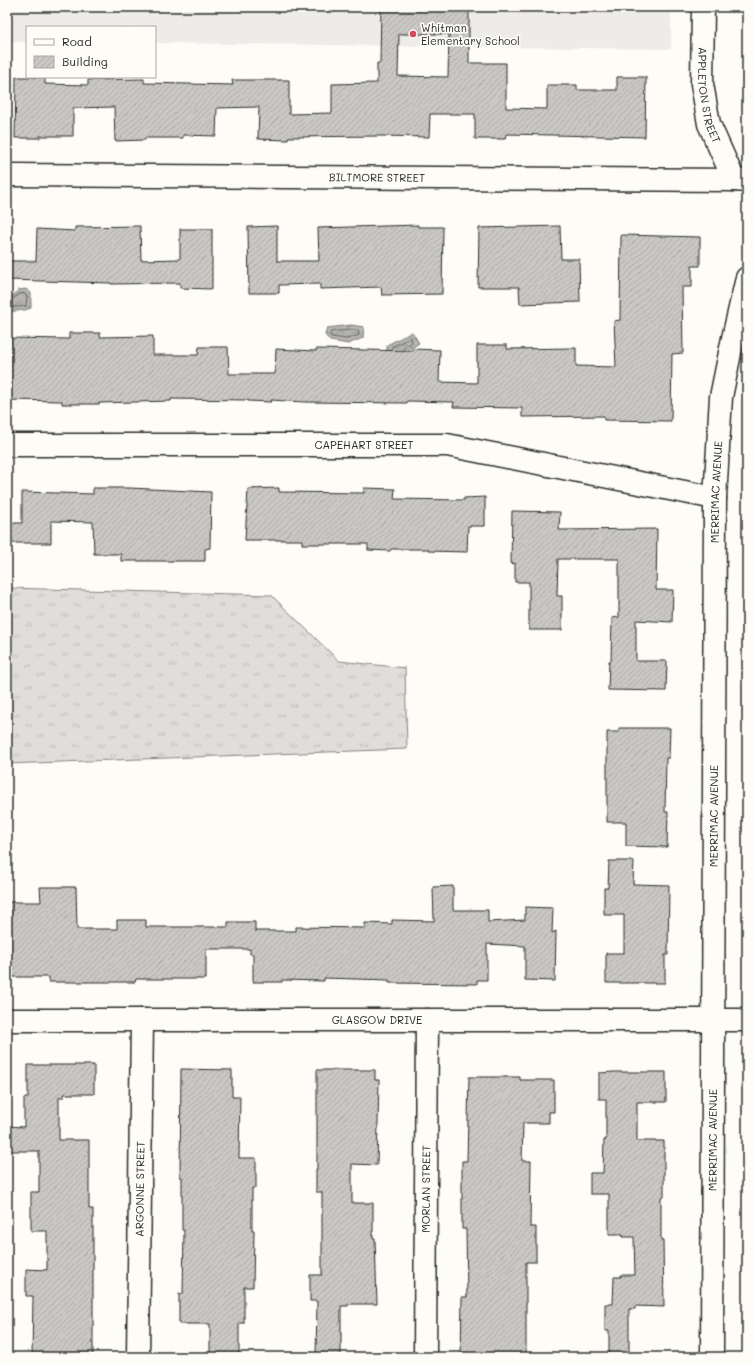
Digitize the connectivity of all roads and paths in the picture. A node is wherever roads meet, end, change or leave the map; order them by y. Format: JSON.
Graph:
{"nodes":[{"id":1,"x":703,"y":7,"type":"edge"},
{"id":2,"x":7,"y":175,"type":"edge"},
{"id":3,"x":741,"y":180,"type":"edge"},
{"id":4,"x":747,"y":278,"type":"edge"},
{"id":5,"x":7,"y":445,"type":"edge"},
{"id":6,"x":715,"y":498,"type":"junction"},
{"id":7,"x":7,"y":1020,"type":"edge"},
{"id":8,"x":142,"y":1020,"type":"junction"},
{"id":9,"x":427,"y":1020,"type":"junction"},
{"id":10,"x":714,"y":1020,"type":"junction"},
{"id":11,"x":747,"y":1020,"type":"edge"},
{"id":12,"x":138,"y":1357,"type":"edge"},
{"id":13,"x":425,"y":1357,"type":"edge"},
{"id":14,"x":712,"y":1357,"type":"edge"}],
"edges":[{"from":1,"to":3,"type":"street","name":"APPLETON STREET"},
{"from":2,"to":3,"type":"street","name":"BILTMORE STREET"},
{"from":4,"to":6,"type":"street","name":"MERRIMAC AVENUE"},
{"from":5,"to":6,"type":"street","name":"CAPEHART STREET"},
{"from":6,"to":10,"type":"street","name":"MERRIMAC AVENUE"},
{"from":7,"to":8,"type":"street","name":"GLASGOW DRIVE"},
{"from":8,"to":9,"type":"street","name":"GLASGOW DRIVE"},
{"from":8,"to":12,"type":"street","name":"ARGONNE STREET"},
{"from":9,"to":10,"type":"street","name":"GLASGOW DRIVE"},
{"from":9,"to":13,"type":"street","name":"MORLAN STREET"},
{"from":10,"to":11,"type":"street","name":"GLASGOW DRIVE"},
{"from":10,"to":14,"type":"street","name":"MERRIMAC AVENUE"}]}
